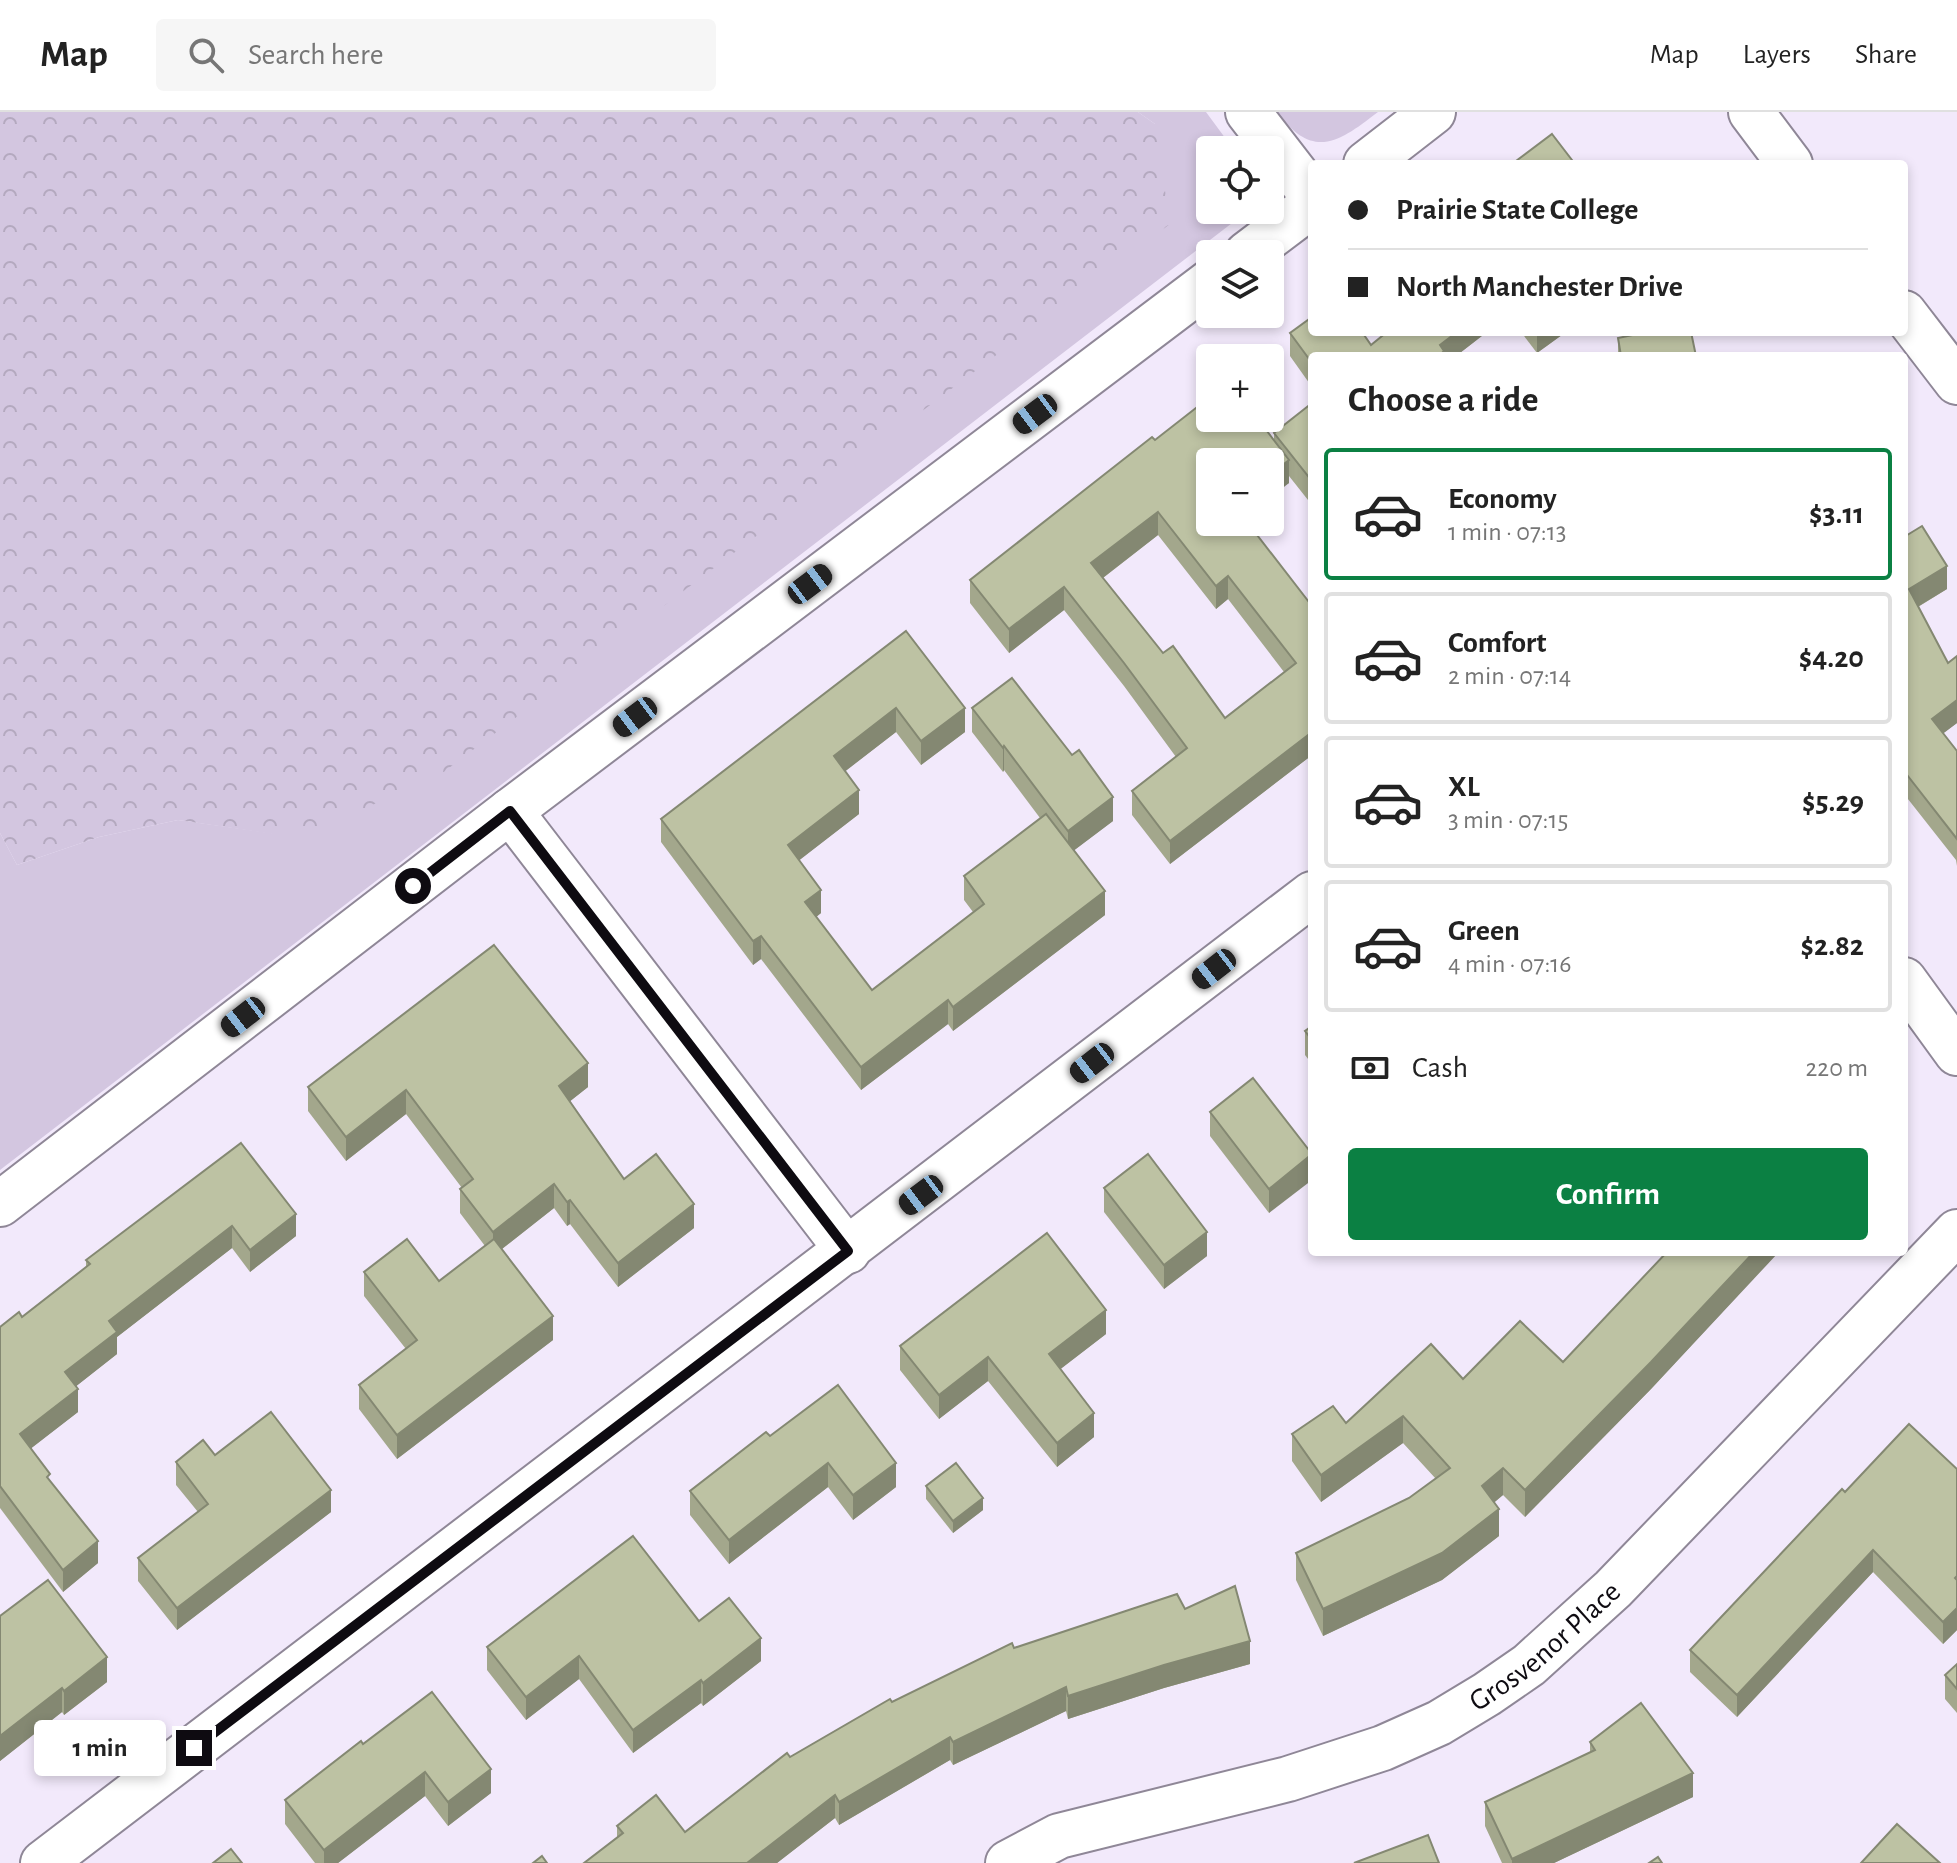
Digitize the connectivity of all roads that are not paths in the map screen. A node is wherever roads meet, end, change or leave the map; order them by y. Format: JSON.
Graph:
{"nodes":[{"id":1,"x":1248,"y":112,"type":"edge"},
{"id":2,"x":1433,"y":112,"type":"edge"},
{"id":3,"x":1751,"y":112,"type":"edge"},
{"id":4,"x":1371,"y":160,"type":"edge"},
{"id":5,"x":1787,"y":160,"type":"edge"},
{"id":6,"x":1308,"y":190,"type":"edge"},
{"id":7,"x":1308,"y":208,"type":"edge"},
{"id":8,"x":1266,"y":240,"type":"edge"},
{"id":9,"x":1196,"y":293,"type":"edge"},
{"id":10,"x":1908,"y":318,"type":"edge"},
{"id":11,"x":1957,"y":382,"type":"edge"},
{"id":12,"x":510,"y":811,"type":"junction"},
{"id":13,"x":1308,"y":897,"type":"edge"},
{"id":14,"x":1908,"y":986,"type":"edge"},
{"id":15,"x":1957,"y":1053,"type":"edge"},
{"id":16,"x":0,"y":1204,"type":"edge"},
{"id":17,"x":1957,"y":1232,"type":"edge"},
{"id":18,"x":848,"y":1251,"type":"junction"},
{"id":19,"x":43,"y":1863,"type":"edge"},
{"id":20,"x":1008,"y":1863,"type":"edge"}],
"edges":[{"from":1,"to":6,"type":"street"},
{"from":2,"to":4,"type":"street"},
{"from":3,"to":5,"type":"street"},
{"from":7,"to":8,"type":"street"},
{"from":9,"to":12,"type":"street"},
{"from":10,"to":11,"type":"street"},
{"from":12,"to":16,"type":"street"},
{"from":12,"to":18,"type":"street"},
{"from":13,"to":18,"type":"street"},
{"from":14,"to":15,"type":"street"},
{"from":17,"to":20,"type":"street","name":"Grosvenor Place"},
{"from":18,"to":19,"type":"street"}]}
